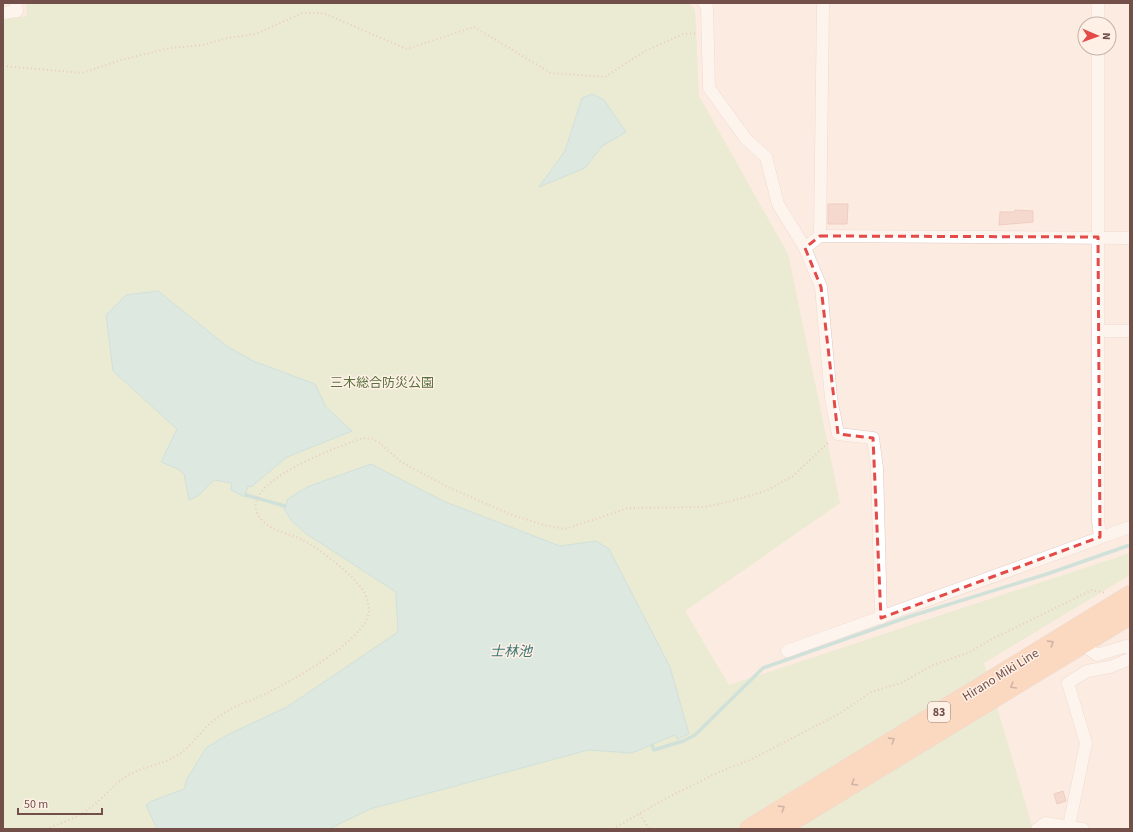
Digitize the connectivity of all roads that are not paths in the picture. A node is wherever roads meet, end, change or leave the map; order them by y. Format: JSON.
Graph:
{"nodes":[{"id":1,"x":16,"y":3,"type":"edge"},
{"id":2,"x":704,"y":3,"type":"edge"},
{"id":3,"x":823,"y":3,"type":"edge"},
{"id":4,"x":1098,"y":3,"type":"edge"},
{"id":5,"x":3,"y":13,"type":"edge"},
{"id":6,"x":1098,"y":16,"type":"edge"},
{"id":7,"x":1098,"y":56,"type":"edge"},
{"id":8,"x":820,"y":236,"type":"junction"},
{"id":9,"x":1098,"y":237,"type":"junction"},
{"id":10,"x":1130,"y":238,"type":"edge"},
{"id":11,"x":805,"y":248,"type":"junction"},
{"id":12,"x":1098,"y":331,"type":"junction"},
{"id":13,"x":1130,"y":331,"type":"edge"},
{"id":14,"x":1130,"y":527,"type":"edge"},
{"id":15,"x":1100,"y":537,"type":"junction"},
{"id":16,"x":1130,"y":595,"type":"edge"},
{"id":17,"x":1130,"y":615,"type":"edge"},
{"id":18,"x":881,"y":618,"type":"junction"},
{"id":19,"x":1082,"y":644,"type":"junction"},
{"id":20,"x":1130,"y":649,"type":"edge"},
{"id":21,"x":786,"y":651,"type":"dead end"},
{"id":22,"x":1130,"y":660,"type":"edge"},
{"id":23,"x":1069,"y":826,"type":"junction"},
{"id":24,"x":749,"y":829,"type":"edge"},
{"id":25,"x":779,"y":829,"type":"edge"},
{"id":26,"x":1037,"y":829,"type":"edge"},
{"id":27,"x":1083,"y":829,"type":"edge"}],
"edges":[{"from":1,"to":5,"type":"street"},
{"from":2,"to":11,"type":"street"},
{"from":3,"to":8,"type":"street"},
{"from":4,"to":6,"type":"street"},
{"from":7,"to":9,"type":"street"},
{"from":8,"to":9,"type":"street"},
{"from":8,"to":11,"type":"street"},
{"from":9,"to":10,"type":"street"},
{"from":9,"to":12,"type":"street"},
{"from":11,"to":18,"type":"street"},
{"from":12,"to":13,"type":"street"},
{"from":12,"to":15,"type":"street"},
{"from":14,"to":15,"type":"street"},
{"from":15,"to":18,"type":"street"},
{"from":24,"to":16,"type":"main road","name":"Hirano Miki Line","number":"83","one_way":true},
{"from":17,"to":19,"type":"main road","name":"Hirano Miki Line","number":"83"},
{"from":18,"to":21,"type":"street"},
{"from":19,"to":20,"type":"street"},
{"from":19,"to":25,"type":"main road","name":"Hirano Miki Line","number":"83","one_way":true},
{"from":22,"to":23,"type":"street"},
{"from":23,"to":26,"type":"street"},
{"from":23,"to":27,"type":"street"}]}
